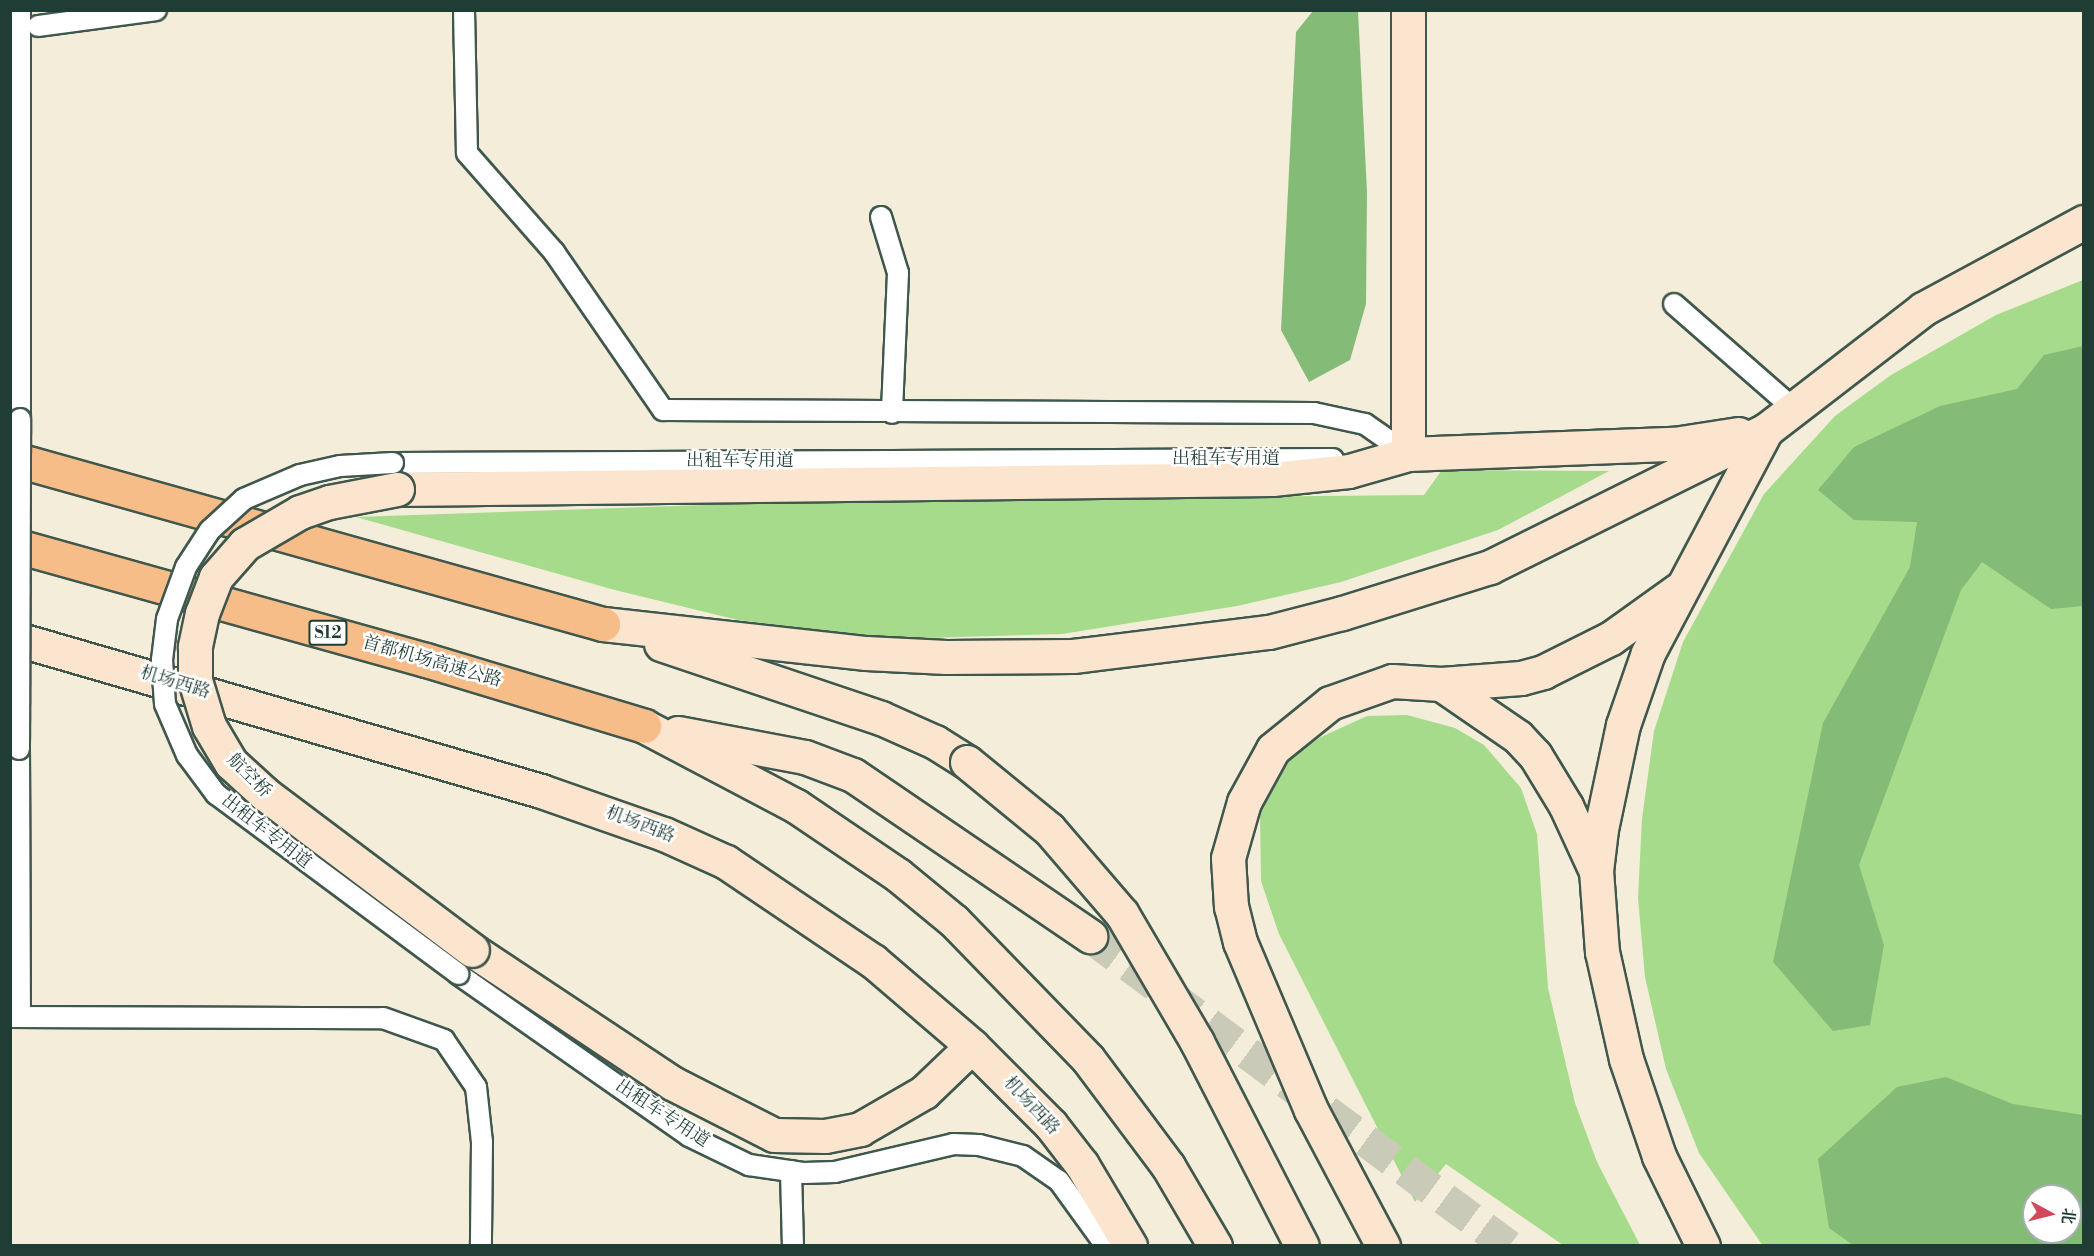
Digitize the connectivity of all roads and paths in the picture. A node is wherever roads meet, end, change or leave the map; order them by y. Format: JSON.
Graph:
{"nodes":[{"id":1,"x":20,"y":10,"type":"edge"},
{"id":2,"x":156,"y":10,"type":"edge"},
{"id":3,"x":464,"y":10,"type":"edge"},
{"id":4,"x":1408,"y":10,"type":"edge"},
{"id":5,"x":38,"y":26,"type":"dead end"},
{"id":6,"x":881,"y":217,"type":"dead end"},
{"id":7,"x":2084,"y":222,"type":"edge"},
{"id":8,"x":2084,"y":240,"type":"edge"},
{"id":9,"x":1992,"y":272,"type":"junction"},
{"id":10,"x":1674,"y":304,"type":"dead end"},
{"id":11,"x":1794,"y":409,"type":"junction"},
{"id":12,"x":892,"y":413,"type":"junction"},
{"id":13,"x":1766,"y":430,"type":"junction"},
{"id":14,"x":1408,"y":454,"type":"junction"},
{"id":15,"x":10,"y":458,"type":"edge"},
{"id":16,"x":10,"y":544,"type":"edge"},
{"id":17,"x":1678,"y":590,"type":"junction"},
{"id":18,"x":603,"y":624,"type":"junction"},
{"id":19,"x":10,"y":637,"type":"edge"},
{"id":20,"x":1442,"y":684,"type":"junction"},
{"id":21,"x":644,"y":726,"type":"junction"},
{"id":22,"x":1596,"y":871,"type":"junction"},
{"id":23,"x":1090,"y":936,"type":"tunnel mouth"},
{"id":24,"x":465,"y":962,"type":"junction"},
{"id":25,"x":15,"y":1017,"type":"edge"},
{"id":26,"x":972,"y":1046,"type":"junction"},
{"id":27,"x":791,"y":1171,"type":"junction"},
{"id":28,"x":482,"y":1245,"type":"edge"},
{"id":29,"x":793,"y":1245,"type":"edge"},
{"id":30,"x":1106,"y":1245,"type":"edge"},
{"id":31,"x":1130,"y":1245,"type":"edge"},
{"id":32,"x":1215,"y":1245,"type":"edge"},
{"id":33,"x":1302,"y":1245,"type":"edge"},
{"id":34,"x":1383,"y":1245,"type":"edge"},
{"id":35,"x":1703,"y":1245,"type":"edge"}],
"edges":[{"from":1,"to":25,"type":"lane","bridge":true},
{"from":2,"to":5,"type":"lane"},
{"from":3,"to":12,"type":"lane"},
{"from":4,"to":14,"type":"street"},
{"from":6,"to":12,"type":"lane"},
{"from":7,"to":9,"type":"street"},
{"from":8,"to":9,"type":"street"},
{"from":9,"to":11,"type":"street"},
{"from":10,"to":11,"type":"lane"},
{"from":11,"to":13,"type":"street"},
{"from":12,"to":14,"type":"lane"},
{"from":13,"to":14,"type":"street","name":"航空桥"},
{"from":13,"to":17,"type":"street"},
{"from":13,"to":18,"type":"street"},
{"from":14,"to":24,"type":"street","name":"航空桥","bridge":true},
{"from":15,"to":18,"type":"highway"},
{"from":16,"to":21,"type":"highway","name":"首都机场高速公路","number":"S12"},
{"from":17,"to":20,"type":"street"},
{"from":17,"to":22,"type":"street"},
{"from":18,"to":33,"type":"street","bridge":true},
{"from":19,"to":26,"type":"street","name":"机场西路"},
{"from":20,"to":22,"type":"street"},
{"from":20,"to":34,"type":"street"},
{"from":21,"to":23,"type":"street"},
{"from":21,"to":32,"type":"street"},
{"from":22,"to":35,"type":"street"},
{"from":24,"to":26,"type":"street","name":"航空桥"},
{"from":24,"to":27,"type":"lane","name":"出租车专用道"},
{"from":25,"to":28,"type":"lane"},
{"from":26,"to":31,"type":"street","name":"机场西路"},
{"from":27,"to":29,"type":"lane"},
{"from":27,"to":30,"type":"lane","name":"出租车专用道"}]}
